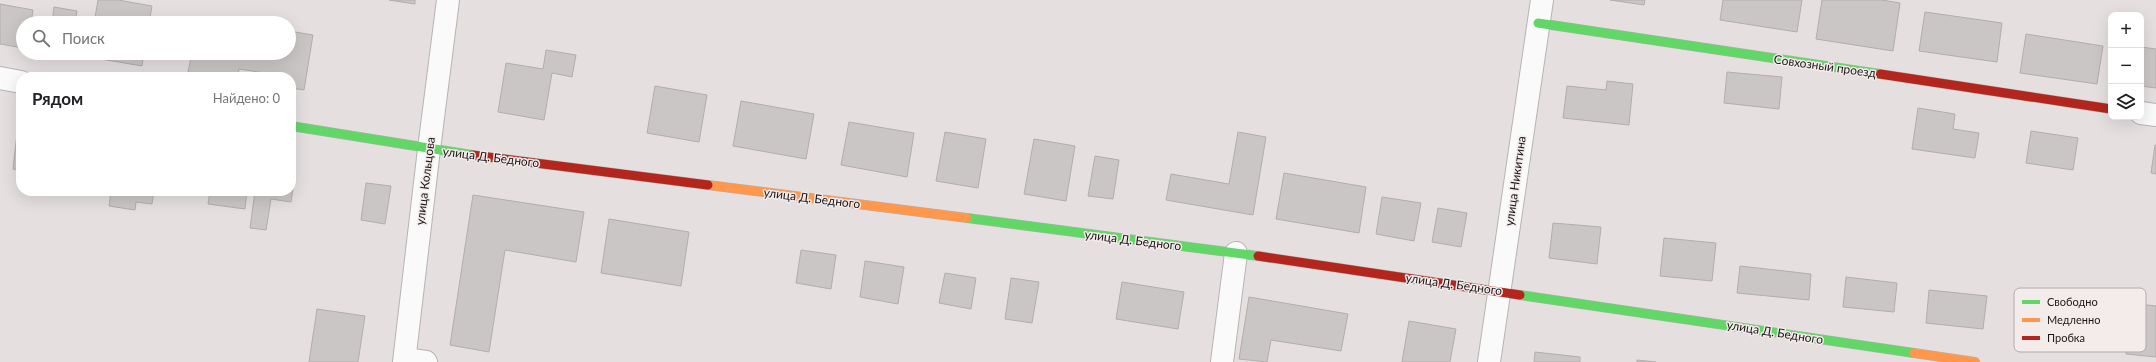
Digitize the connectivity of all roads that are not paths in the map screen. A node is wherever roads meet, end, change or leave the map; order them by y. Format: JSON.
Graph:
{"nodes":[{"id":1,"x":448,"y":0,"type":"edge"},
{"id":2,"x":1542,"y":0,"type":"edge"},
{"id":3,"x":1538,"y":23,"type":"junction"},
{"id":4,"x":0,"y":78,"type":"edge"},
{"id":5,"x":16,"y":81,"type":"edge"},
{"id":6,"x":2108,"y":109,"type":"edge"},
{"id":7,"x":2144,"y":113,"type":"edge"},
{"id":8,"x":2156,"y":115,"type":"edge"},
{"id":9,"x":296,"y":127,"type":"edge"},
{"id":10,"x":429,"y":149,"type":"junction"},
{"id":11,"x":1236,"y":253,"type":"junction"},
{"id":12,"x":1499,"y":290,"type":"junction"},
{"id":13,"x":404,"y":360,"type":"edge"},
{"id":14,"x":426,"y":362,"type":"edge"},
{"id":15,"x":1222,"y":362,"type":"edge"},
{"id":16,"x":1489,"y":362,"type":"edge"},
{"id":17,"x":1974,"y":362,"type":"edge"}],
"edges":[{"from":1,"to":10,"type":"street","name":"улица Кольцова"},
{"from":2,"to":3,"type":"street","name":"улица Никитина"},
{"from":3,"to":6,"type":"street","name":"Совхозный проезд"},
{"from":3,"to":12,"type":"street","name":"улица Никитина"},
{"from":4,"to":5,"type":"street"},
{"from":7,"to":8,"type":"street"},
{"from":9,"to":10,"type":"street","name":"улица Д. Бедного"},
{"from":10,"to":11,"type":"street","name":"улица Д. Бедного"},
{"from":10,"to":13,"type":"street","name":"улица Кольцова"},
{"from":11,"to":12,"type":"street","name":"улица Д. Бедного"},
{"from":11,"to":15,"type":"street"},
{"from":12,"to":16,"type":"street","name":"улица Никитина"},
{"from":12,"to":17,"type":"street","name":"улица Д. Бедного"},
{"from":13,"to":14,"type":"street"}]}
